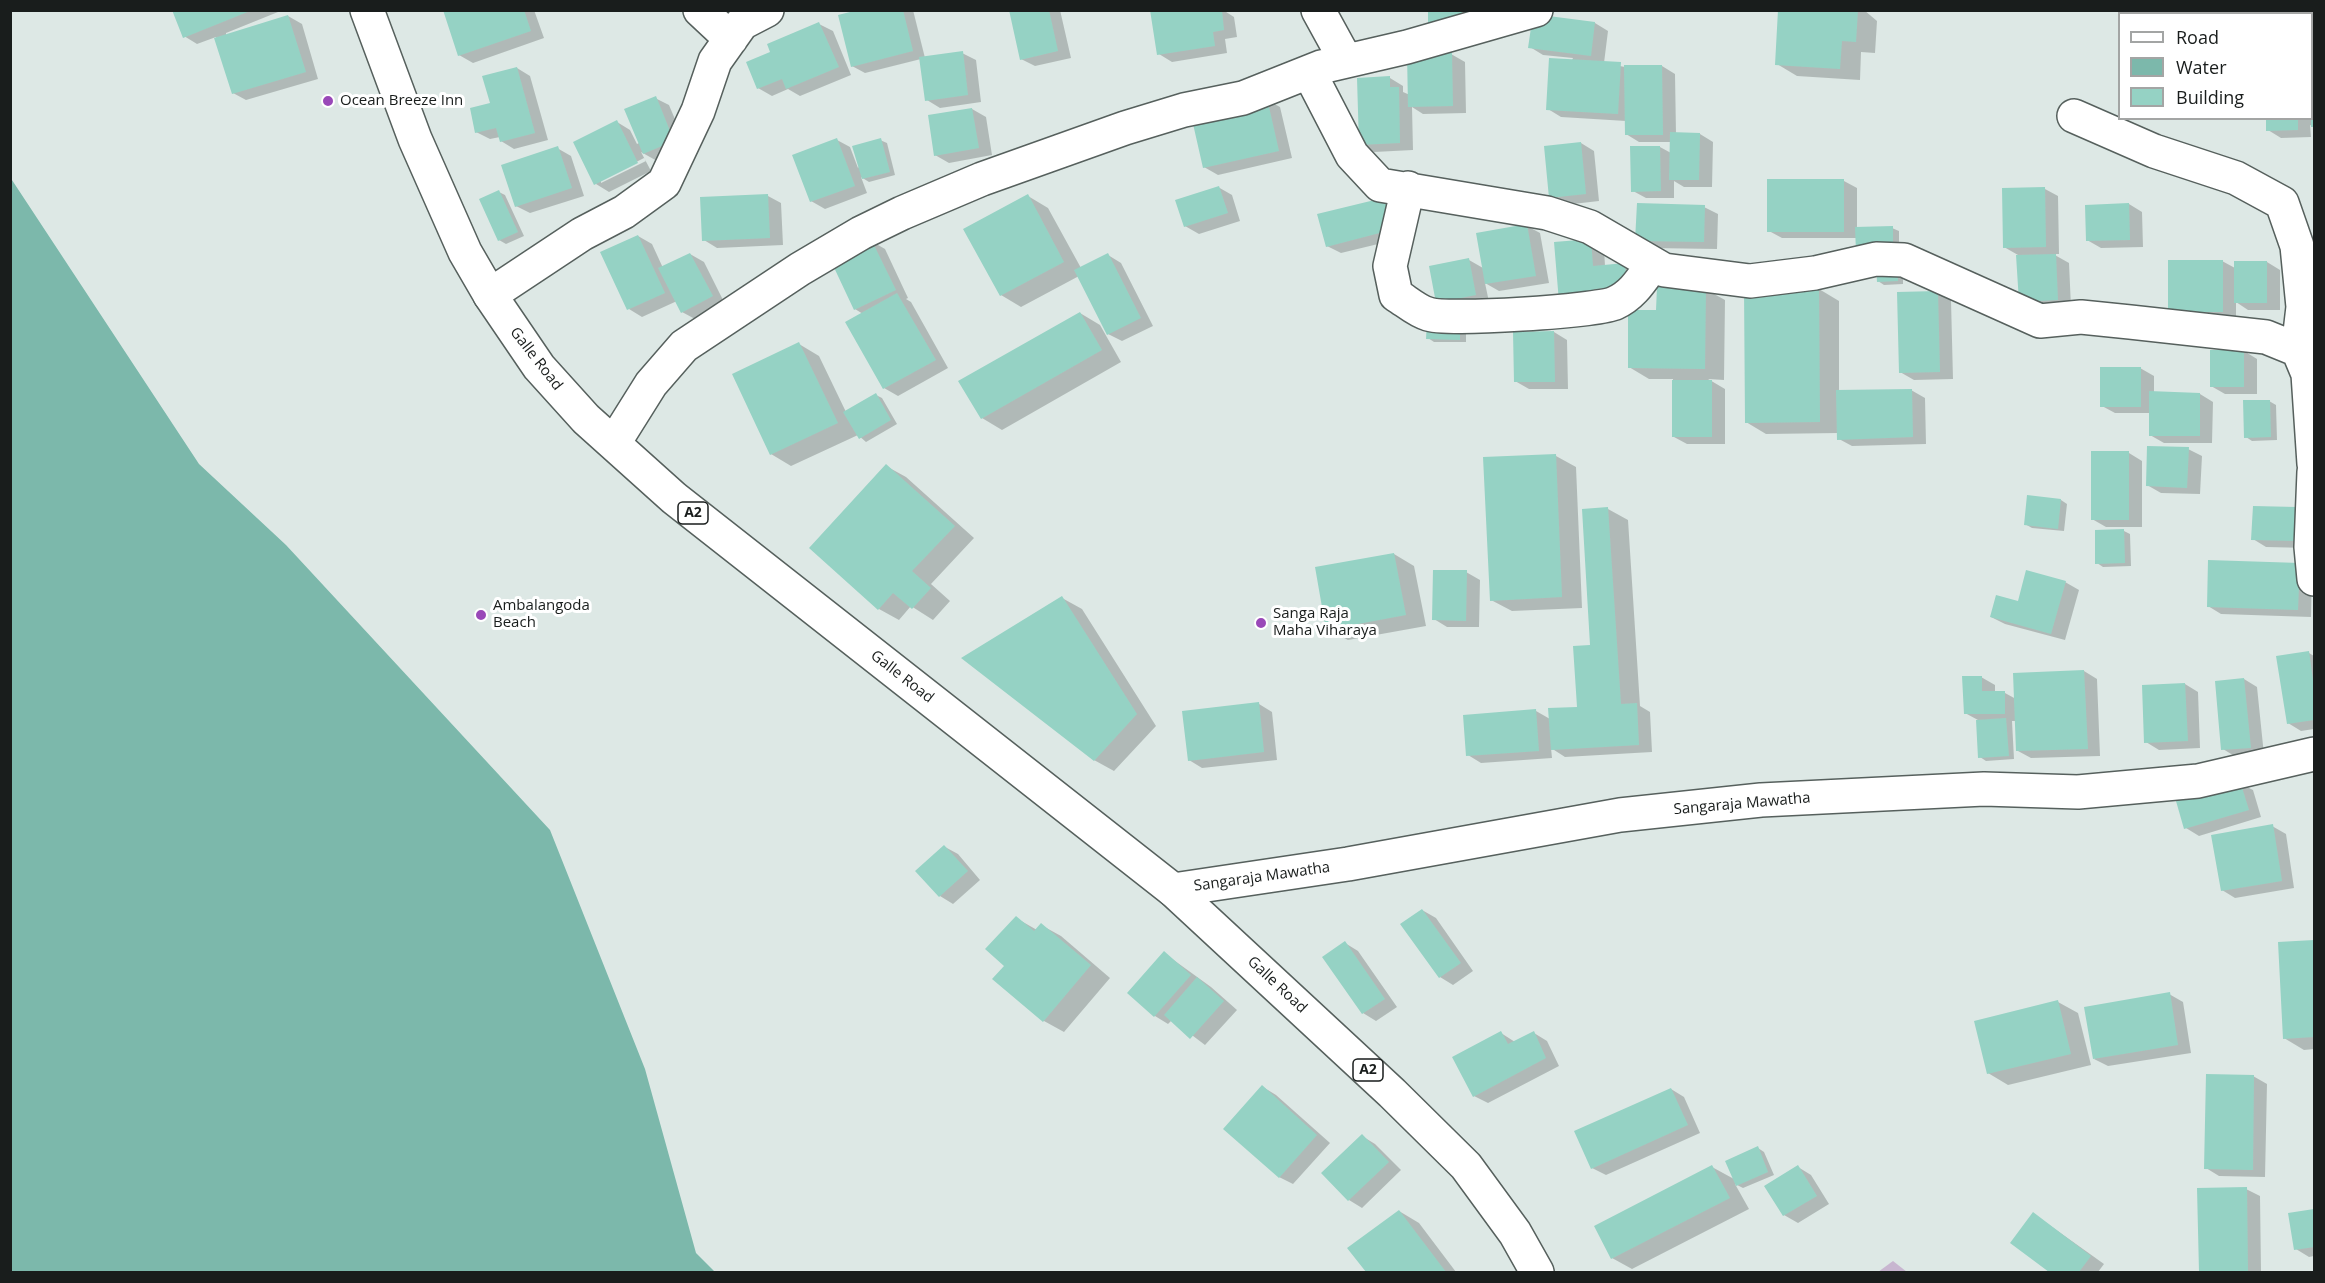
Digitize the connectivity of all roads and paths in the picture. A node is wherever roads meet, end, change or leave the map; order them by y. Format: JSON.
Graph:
{"nodes":[{"id":1,"x":367,"y":10,"type":"edge"},
{"id":2,"x":700,"y":10,"type":"edge"},
{"id":3,"x":767,"y":10,"type":"edge"},
{"id":4,"x":1318,"y":10,"type":"edge"},
{"id":5,"x":1536,"y":10,"type":"edge"},
{"id":6,"x":731,"y":39,"type":"junction"},
{"id":7,"x":1346,"y":61,"type":"junction"},
{"id":8,"x":1309,"y":72,"type":"junction"},
{"id":9,"x":2073,"y":116,"type":"dead end"},
{"id":10,"x":1408,"y":188,"type":"junction"},
{"id":11,"x":1653,"y":264,"type":"junction"},
{"id":12,"x":489,"y":295,"type":"junction"},
{"id":13,"x":2298,"y":350,"type":"junction"},
{"id":14,"x":614,"y":443,"type":"junction"},
{"id":15,"x":2314,"y":464,"type":"edge"},
{"id":16,"x":2314,"y":472,"type":"edge"},
{"id":17,"x":2314,"y":579,"type":"edge"},
{"id":18,"x":2314,"y":754,"type":"edge"},
{"id":19,"x":1173,"y":890,"type":"junction"},
{"id":20,"x":1537,"y":1272,"type":"edge"}],
"edges":[{"from":1,"to":12,"type":"main road","name":"Galle Road","number":"A2"},
{"from":2,"to":6,"type":"main road"},
{"from":3,"to":6,"type":"main road"},
{"from":4,"to":7,"type":"main road"},
{"from":5,"to":7,"type":"main road"},
{"from":6,"to":12,"type":"main road"},
{"from":7,"to":8,"type":"main road"},
{"from":8,"to":10,"type":"main road"},
{"from":8,"to":14,"type":"main road"},
{"from":9,"to":13,"type":"main road"},
{"from":10,"to":11,"type":"main road"},
{"from":10,"to":11,"type":"main road"},
{"from":11,"to":13,"type":"main road"},
{"from":12,"to":14,"type":"main road","name":"Galle Road","number":"A2"},
{"from":13,"to":15,"type":"main road"},
{"from":14,"to":19,"type":"main road","name":"Galle Road","number":"A2"},
{"from":16,"to":17,"type":"main road"},
{"from":18,"to":19,"type":"main road","name":"Sangaraja Mawatha"},
{"from":19,"to":20,"type":"main road","name":"Galle Road","number":"A2"}]}
